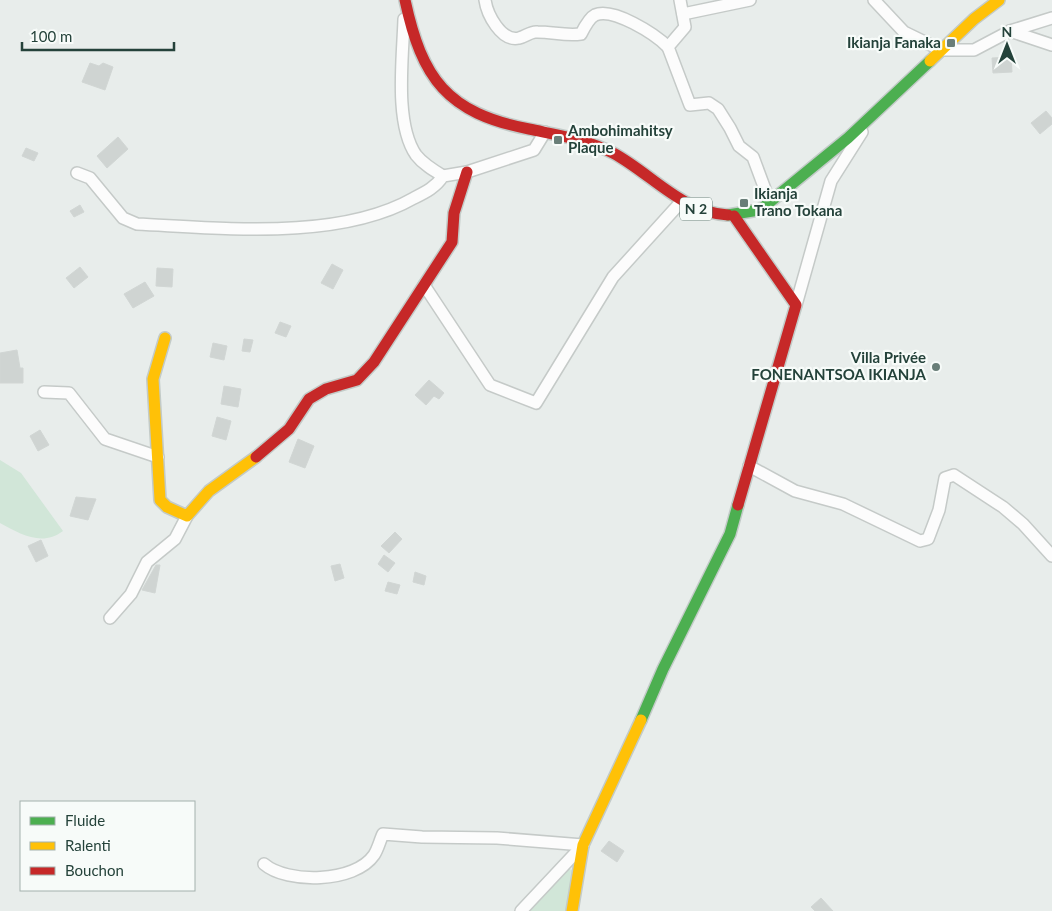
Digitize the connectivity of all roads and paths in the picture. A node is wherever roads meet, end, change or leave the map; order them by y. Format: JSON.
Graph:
{"nodes":[{"id":1,"x":405,"y":0,"type":"edge"},
{"id":2,"x":485,"y":0,"type":"edge"},
{"id":3,"x":680,"y":0,"type":"edge"},
{"id":4,"x":750,"y":0,"type":"edge"},
{"id":5,"x":874,"y":0,"type":"edge"},
{"id":6,"x":999,"y":0,"type":"edge"},
{"id":7,"x":683,"y":14,"type":"junction"},
{"id":8,"x":1052,"y":18,"type":"edge"},
{"id":9,"x":1010,"y":31,"type":"junction"},
{"id":10,"x":1052,"y":45,"type":"edge"},
{"id":11,"x":668,"y":47,"type":"junction"},
{"id":12,"x":941,"y":50,"type":"junction"},
{"id":13,"x":874,"y":114,"type":"junction"},
{"id":14,"x":545,"y":132,"type":"junction"},
{"id":15,"x":77,"y":172,"type":"dead end"},
{"id":16,"x":467,"y":172,"type":"junction"},
{"id":17,"x":443,"y":176,"type":"junction"},
{"id":18,"x":770,"y":200,"type":"junction"},
{"id":19,"x":681,"y":202,"type":"junction"},
{"id":20,"x":734,"y":216,"type":"junction"},
{"id":21,"x":424,"y":285,"type":"junction"},
{"id":22,"x":796,"y":305,"type":"junction"},
{"id":23,"x":165,"y":338,"type":"dead end"},
{"id":24,"x":44,"y":392,"type":"dead end"},
{"id":25,"x":158,"y":458,"type":"junction"},
{"id":26,"x":749,"y":466,"type":"junction"},
{"id":27,"x":187,"y":516,"type":"junction"},
{"id":28,"x":1052,"y":556,"type":"edge"},
{"id":29,"x":110,"y":618,"type":"dead end"},
{"id":30,"x":583,"y":845,"type":"junction"},
{"id":31,"x":264,"y":864,"type":"dead end"},
{"id":32,"x":522,"y":911,"type":"edge"},
{"id":33,"x":572,"y":911,"type":"edge"}],
"edges":[{"from":1,"to":14,"type":"street","number":"N 2"},
{"from":1,"to":17,"type":"street"},
{"from":2,"to":11,"type":"street"},
{"from":3,"to":7,"type":"street"},
{"from":4,"to":7,"type":"street"},
{"from":5,"to":12,"type":"street"},
{"from":6,"to":12,"type":"street","number":"N 2"},
{"from":7,"to":11,"type":"street"},
{"from":8,"to":9,"type":"street"},
{"from":9,"to":10,"type":"street"},
{"from":9,"to":12,"type":"street"},
{"from":11,"to":18,"type":"street"},
{"from":12,"to":13,"type":"street","number":"N 2"},
{"from":13,"to":18,"type":"street","number":"N 2"},
{"from":13,"to":22,"type":"street"},
{"from":14,"to":16,"type":"street"},
{"from":14,"to":19,"type":"street","number":"N 2"},
{"from":15,"to":17,"type":"street"},
{"from":16,"to":17,"type":"street"},
{"from":16,"to":21,"type":"street"},
{"from":18,"to":20,"type":"street","number":"N 2"},
{"from":19,"to":20,"type":"street","number":"N 2"},
{"from":19,"to":21,"type":"street"},
{"from":20,"to":22,"type":"street"},
{"from":21,"to":27,"type":"street"},
{"from":22,"to":26,"type":"street"},
{"from":23,"to":25,"type":"street"},
{"from":24,"to":25,"type":"street"},
{"from":25,"to":27,"type":"street"},
{"from":26,"to":28,"type":"street"},
{"from":26,"to":30,"type":"street"},
{"from":27,"to":29,"type":"street"},
{"from":30,"to":31,"type":"street"},
{"from":30,"to":32,"type":"street"},
{"from":30,"to":33,"type":"street"}]}
